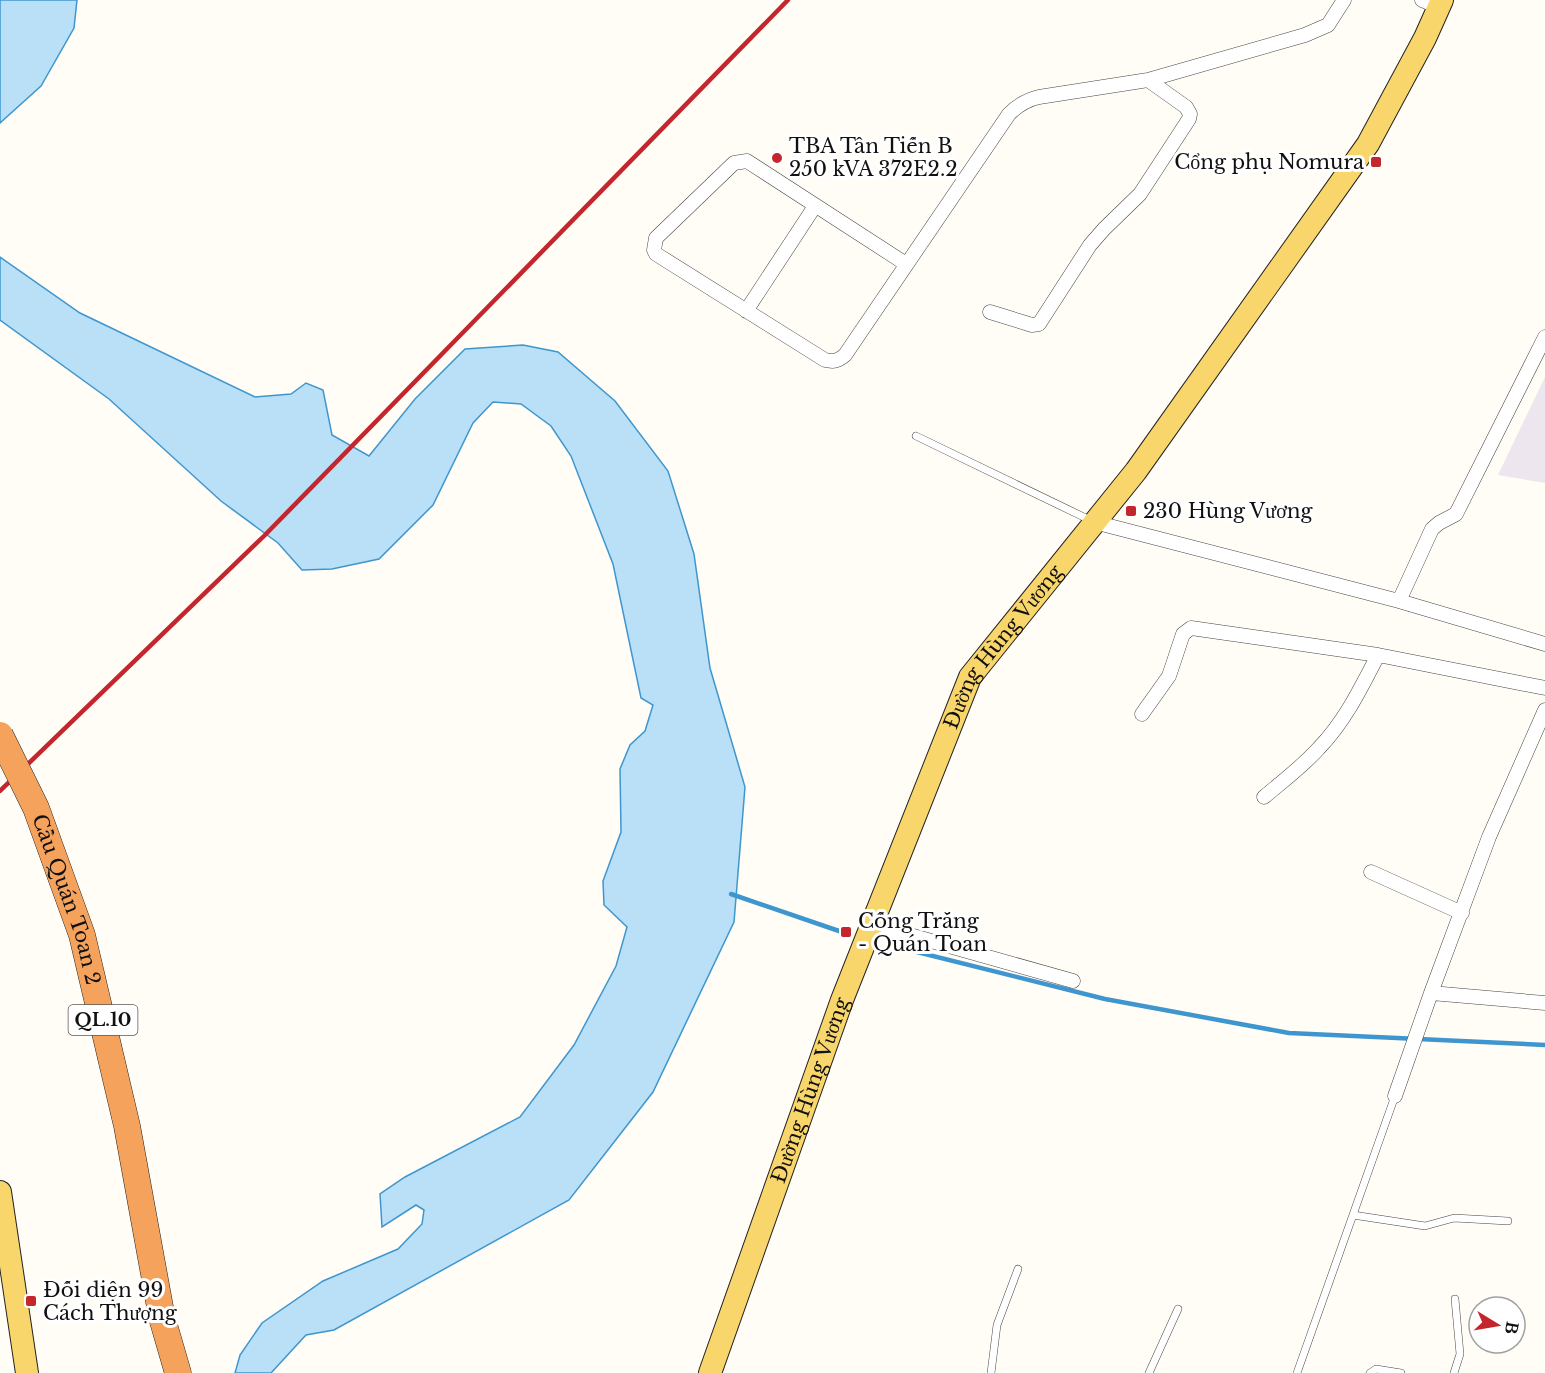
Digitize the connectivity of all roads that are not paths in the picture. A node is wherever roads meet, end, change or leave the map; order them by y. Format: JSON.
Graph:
{"nodes":[{"id":1,"x":1344,"y":0,"type":"edge"},
{"id":2,"x":1434,"y":2,"type":"edge"},
{"id":3,"x":1148,"y":80,"type":"junction"},
{"id":4,"x":815,"y":206,"type":"junction"},
{"id":5,"x":906,"y":264,"type":"junction"},
{"id":6,"x":746,"y":311,"type":"junction"},
{"id":7,"x":990,"y":312,"type":"dead end"},
{"id":8,"x":1545,"y":337,"type":"edge"},
{"id":9,"x":916,"y":436,"type":"dead end"},
{"id":10,"x":1094,"y":522,"type":"junction"},
{"id":11,"x":1399,"y":601,"type":"junction"},
{"id":12,"x":1545,"y":644,"type":"edge"},
{"id":13,"x":1378,"y":655,"type":"junction"},
{"id":14,"x":1545,"y":688,"type":"edge"},
{"id":15,"x":1545,"y":710,"type":"edge"},
{"id":16,"x":1142,"y":714,"type":"dead end"},
{"id":17,"x":1541,"y":731,"type":"edge"},
{"id":18,"x":0,"y":735,"type":"edge"},
{"id":19,"x":0,"y":774,"type":"edge"},
{"id":20,"x":1264,"y":797,"type":"dead end"},
{"id":21,"x":1371,"y":872,"type":"dead end"},
{"id":22,"x":1462,"y":913,"type":"junction"},
{"id":23,"x":872,"y":924,"type":"junction"},
{"id":24,"x":1072,"y":981,"type":"dead end"},
{"id":25,"x":1431,"y":993,"type":"junction"},
{"id":26,"x":1545,"y":1003,"type":"edge"},
{"id":27,"x":1395,"y":1096,"type":"joint"},
{"id":28,"x":0,"y":1192,"type":"edge"},
{"id":29,"x":1353,"y":1215,"type":"junction"},
{"id":30,"x":1508,"y":1221,"type":"dead end"},
{"id":31,"x":3,"y":1232,"type":"edge"},
{"id":32,"x":1018,"y":1269,"type":"dead end"},
{"id":33,"x":1455,"y":1299,"type":"dead end"},
{"id":34,"x":1178,"y":1309,"type":"dead end"},
{"id":35,"x":155,"y":1321,"type":"junction"},
{"id":36,"x":27,"y":1373,"type":"edge"},
{"id":37,"x":164,"y":1373,"type":"edge"},
{"id":38,"x":178,"y":1373,"type":"edge"},
{"id":39,"x":710,"y":1373,"type":"edge"},
{"id":40,"x":991,"y":1373,"type":"edge"},
{"id":41,"x":1149,"y":1373,"type":"edge"},
{"id":42,"x":1297,"y":1373,"type":"edge"},
{"id":43,"x":1370,"y":1373,"type":"edge"},
{"id":44,"x":1401,"y":1373,"type":"edge"},
{"id":45,"x":1454,"y":1373,"type":"edge"}],
"edges":[{"from":1,"to":3,"type":"street"},
{"from":2,"to":10,"type":"main road","name":"Đường Hùng Vương"},
{"from":3,"to":5,"type":"street"},
{"from":3,"to":7,"type":"street"},
{"from":4,"to":5,"type":"street"},
{"from":4,"to":6,"type":"street"},
{"from":4,"to":6,"type":"street"},
{"from":5,"to":6,"type":"street"},
{"from":8,"to":11,"type":"street"},
{"from":9,"to":10,"type":"lane"},
{"from":10,"to":11,"type":"street"},
{"from":10,"to":23,"type":"main road","name":"Đường Hùng Vương"},
{"from":11,"to":12,"type":"street"},
{"from":13,"to":14,"type":"street"},
{"from":13,"to":16,"type":"street"},
{"from":13,"to":20,"type":"street"},
{"from":15,"to":17,"type":"street"},
{"from":17,"to":22,"type":"street"},
{"from":18,"to":35,"type":"highway","name":"Cầu Quán Toan 2","number":"QL.10","bridge":true},
{"from":19,"to":35,"type":"highway","name":"Cầu Quán Toan 2","number":"QL.10"},
{"from":21,"to":22,"type":"street"},
{"from":22,"to":25,"type":"street"},
{"from":23,"to":24,"type":"street"},
{"from":23,"to":39,"type":"main road","name":"Đường Hùng Vương"},
{"from":25,"to":26,"type":"street"},
{"from":25,"to":27,"type":"street"},
{"from":27,"to":29,"type":"lane"},
{"from":28,"to":31,"type":"main road"},
{"from":29,"to":30,"type":"lane"},
{"from":29,"to":42,"type":"lane"},
{"from":31,"to":36,"type":"main road"},
{"from":32,"to":40,"type":"lane"},
{"from":33,"to":45,"type":"lane"},
{"from":34,"to":41,"type":"lane"},
{"from":35,"to":37,"type":"highway","number":"QL.10"},
{"from":35,"to":38,"type":"highway","number":"QL.10"},
{"from":43,"to":44,"type":"lane"}]}
